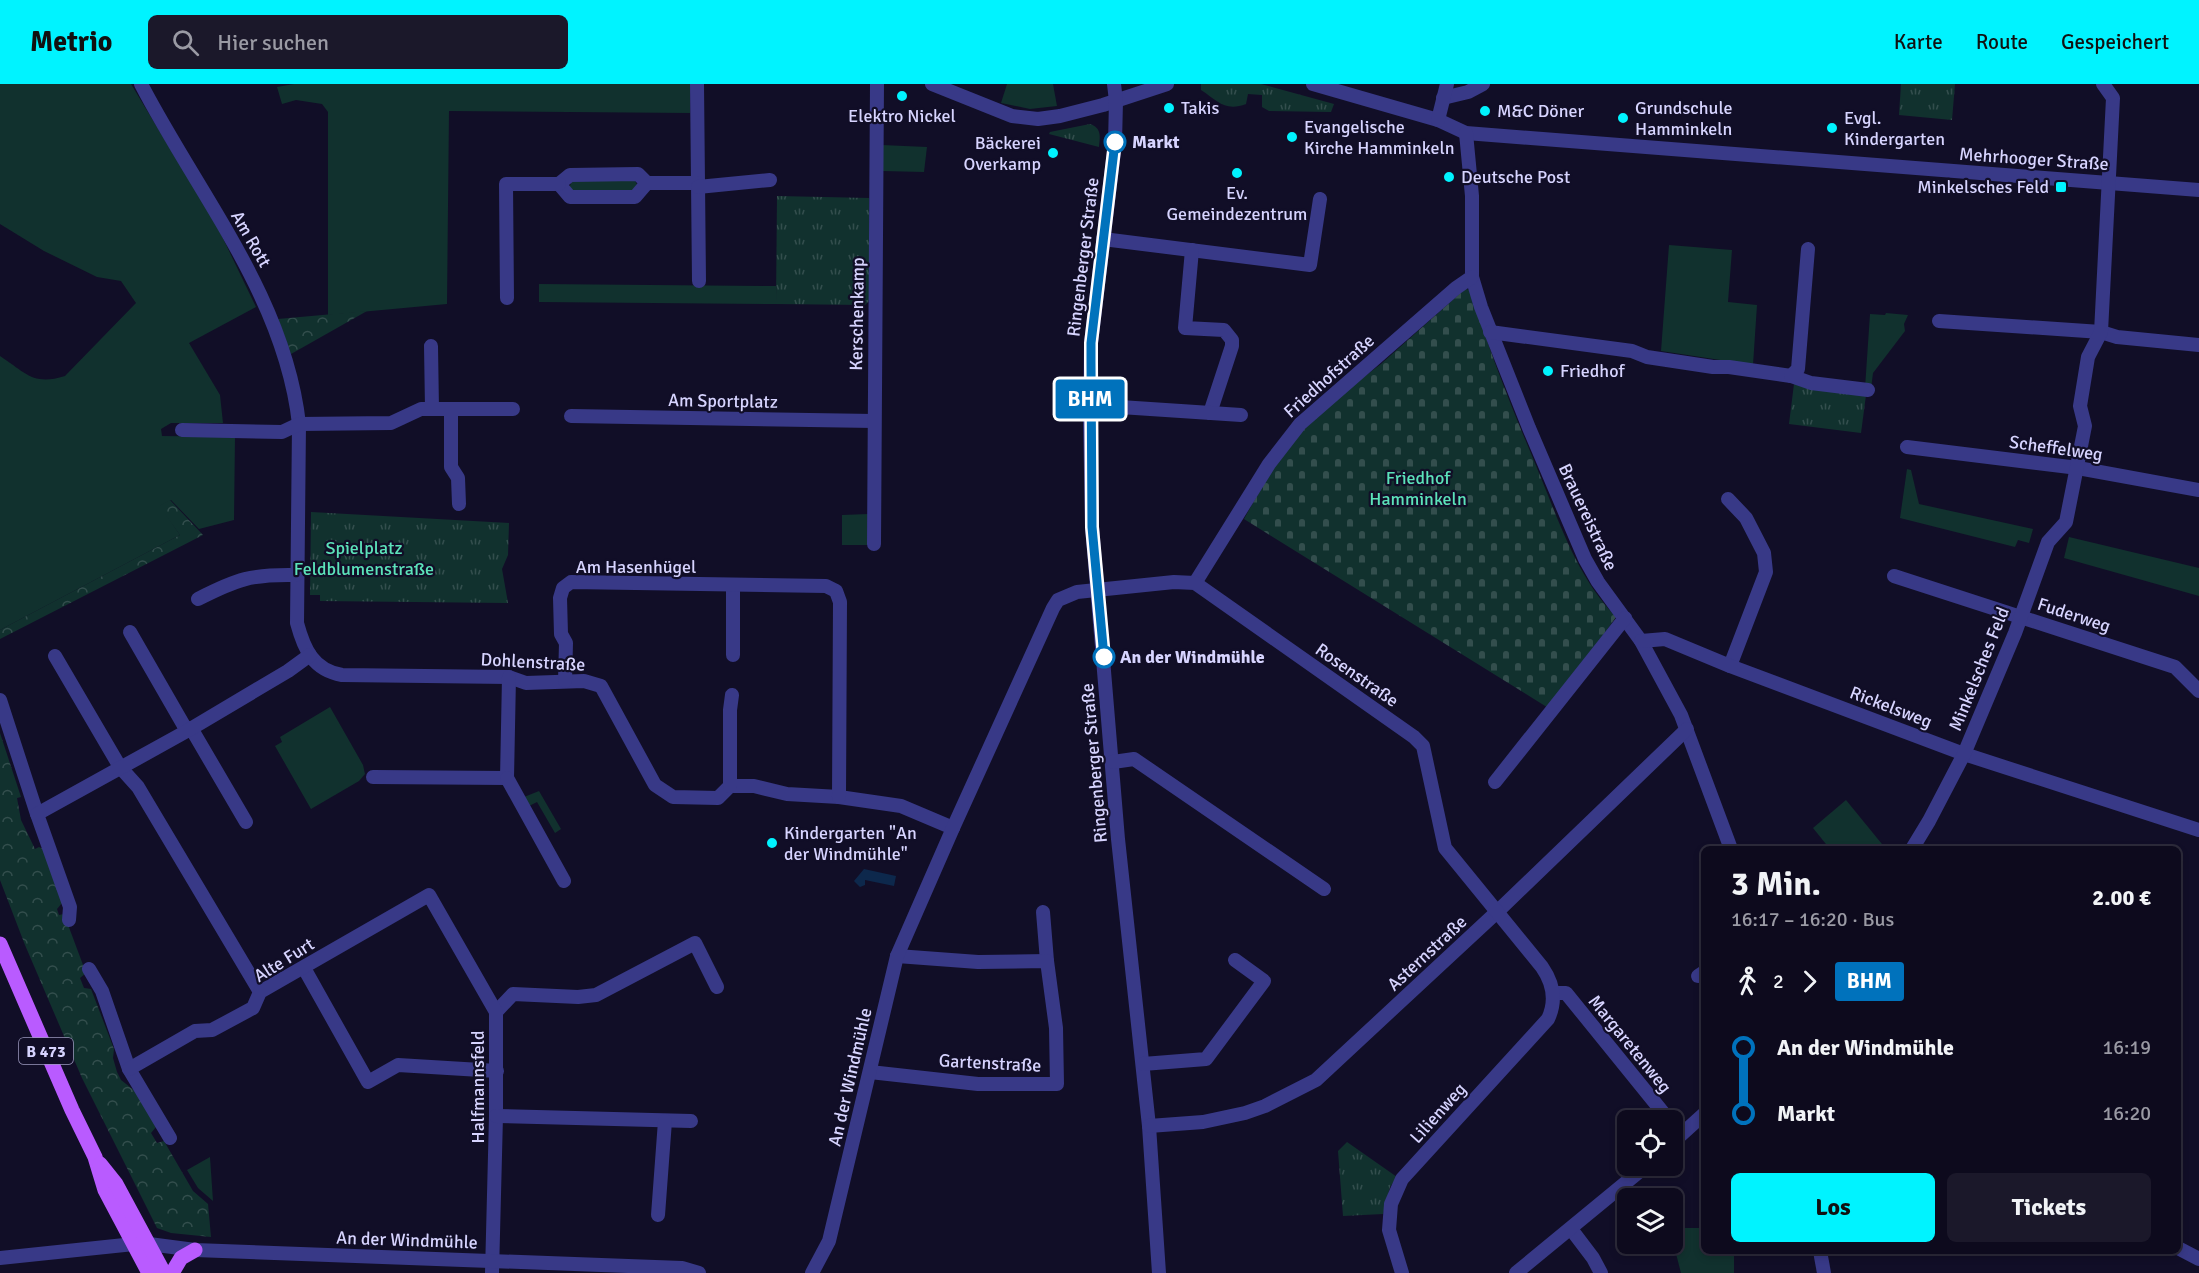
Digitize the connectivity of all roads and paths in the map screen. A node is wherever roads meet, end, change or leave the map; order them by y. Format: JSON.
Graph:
{"nodes":[{"id":1,"x":141,"y":84,"type":"edge"},
{"id":2,"x":697,"y":84,"type":"edge"},
{"id":3,"x":877,"y":84,"type":"edge"},
{"id":4,"x":932,"y":84,"type":"edge"},
{"id":5,"x":1114,"y":84,"type":"edge"},
{"id":6,"x":1167,"y":84,"type":"edge"},
{"id":7,"x":1313,"y":84,"type":"edge"},
{"id":8,"x":1447,"y":84,"type":"edge"},
{"id":9,"x":1483,"y":84,"type":"edge"},
{"id":10,"x":2103,"y":84,"type":"edge"},
{"id":11,"x":1443,"y":98,"type":"junction"},
{"id":12,"x":1116,"y":101,"type":"junction"},
{"id":13,"x":1438,"y":120,"type":"junction"},
{"id":14,"x":1466,"y":134,"type":"junction"},
{"id":15,"x":770,"y":180,"type":"dead end"},
{"id":16,"x":2110,"y":182,"type":"junction"},
{"id":17,"x":647,"y":183,"type":"junction"},
{"id":18,"x":559,"y":184,"type":"junction"},
{"id":19,"x":698,"y":185,"type":"junction"},
{"id":20,"x":2199,"y":190,"type":"edge"},
{"id":21,"x":1320,"y":199,"type":"dead end"},
{"id":22,"x":1103,"y":238,"type":"junction"},
{"id":23,"x":1809,"y":249,"type":"dead end"},
{"id":24,"x":1192,"y":250,"type":"junction"},
{"id":25,"x":1472,"y":277,"type":"junction"},
{"id":26,"x":699,"y":281,"type":"dead end"},
{"id":27,"x":507,"y":298,"type":"dead end"},
{"id":28,"x":1939,"y":321,"type":"dead end"},
{"id":29,"x":1490,"y":332,"type":"junction"},
{"id":30,"x":2101,"y":332,"type":"junction"},
{"id":31,"x":2199,"y":345,"type":"edge"},
{"id":32,"x":430,"y":346,"type":"dead end"},
{"id":33,"x":1791,"y":376,"type":"junction"},
{"id":34,"x":1868,"y":390,"type":"dead end"},
{"id":35,"x":1090,"y":405,"type":"junction"},
{"id":36,"x":432,"y":409,"type":"junction"},
{"id":37,"x":451,"y":409,"type":"junction"},
{"id":38,"x":513,"y":409,"type":"dead end"},
{"id":39,"x":1210,"y":413,"type":"junction"},
{"id":40,"x":1241,"y":415,"type":"dead end"},
{"id":41,"x":571,"y":416,"type":"dead end"},
{"id":42,"x":874,"y":421,"type":"junction"},
{"id":43,"x":299,"y":424,"type":"junction"},
{"id":44,"x":182,"y":430,"type":"dead end"},
{"id":45,"x":1907,"y":447,"type":"dead end"},
{"id":46,"x":2078,"y":468,"type":"junction"},
{"id":47,"x":2199,"y":490,"type":"edge"},
{"id":48,"x":1728,"y":499,"type":"dead end"},
{"id":49,"x":459,"y":504,"type":"dead end"},
{"id":50,"x":874,"y":544,"type":"dead end"},
{"id":51,"x":296,"y":575,"type":"junction"},
{"id":52,"x":1894,"y":576,"type":"dead end"},
{"id":53,"x":1195,"y":583,"type":"junction"},
{"id":54,"x":733,"y":585,"type":"junction"},
{"id":55,"x":1098,"y":590,"type":"junction"},
{"id":56,"x":198,"y":599,"type":"dead end"},
{"id":57,"x":2021,"y":617,"type":"junction"},
{"id":58,"x":1625,"y":618,"type":"junction"},
{"id":59,"x":130,"y":632,"type":"dead end"},
{"id":60,"x":1641,"y":641,"type":"junction"},
{"id":61,"x":310,"y":655,"type":"junction"},
{"id":62,"x":733,"y":655,"type":"dead end"},
{"id":63,"x":55,"y":656,"type":"dead end"},
{"id":64,"x":1730,"y":666,"type":"junction"},
{"id":65,"x":509,"y":677,"type":"junction"},
{"id":66,"x":565,"y":681,"type":"junction"},
{"id":67,"x":2199,"y":692,"type":"edge"},
{"id":68,"x":732,"y":695,"type":"dead end"},
{"id":69,"x":0,"y":700,"type":"edge"},
{"id":70,"x":189,"y":729,"type":"junction"},
{"id":71,"x":1687,"y":729,"type":"junction"},
{"id":72,"x":1964,"y":754,"type":"junction"},
{"id":73,"x":1113,"y":762,"type":"junction"},
{"id":74,"x":120,"y":767,"type":"junction"},
{"id":75,"x":373,"y":777,"type":"dead end"},
{"id":76,"x":507,"y":778,"type":"junction"},
{"id":77,"x":1495,"y":782,"type":"dead end"},
{"id":78,"x":730,"y":786,"type":"junction"},
{"id":79,"x":839,"y":797,"type":"junction"},
{"id":80,"x":37,"y":814,"type":"junction"},
{"id":81,"x":246,"y":822,"type":"dead end"},
{"id":82,"x":953,"y":828,"type":"junction"},
{"id":83,"x":2199,"y":830,"type":"edge"},
{"id":84,"x":1730,"y":846,"type":"edge"},
{"id":85,"x":1914,"y":846,"type":"edge"},
{"id":86,"x":564,"y":881,"type":"dead end"},
{"id":87,"x":1324,"y":889,"type":"dead end"},
{"id":88,"x":429,"y":895,"type":"joint"},
{"id":89,"x":1498,"y":911,"type":"junction"},
{"id":90,"x":1043,"y":912,"type":"dead end"},
{"id":91,"x":69,"y":920,"type":"dead end"},
{"id":92,"x":0,"y":944,"type":"edge"},
{"id":93,"x":897,"y":956,"type":"junction"},
{"id":94,"x":1235,"y":960,"type":"dead end"},
{"id":95,"x":1047,"y":961,"type":"junction"},
{"id":96,"x":304,"y":968,"type":"junction"},
{"id":97,"x":89,"y":969,"type":"dead end"},
{"id":98,"x":717,"y":987,"type":"dead end"},
{"id":99,"x":260,"y":992,"type":"junction"},
{"id":100,"x":1554,"y":993,"type":"junction"},
{"id":101,"x":496,"y":1012,"type":"junction"},
{"id":102,"x":1143,"y":1064,"type":"junction"},
{"id":103,"x":129,"y":1069,"type":"junction"},
{"id":104,"x":497,"y":1071,"type":"junction"},
{"id":105,"x":870,"y":1072,"type":"junction"},
{"id":106,"x":1661,"y":1110,"type":"edge"},
{"id":107,"x":496,"y":1116,"type":"junction"},
{"id":108,"x":1701,"y":1116,"type":"edge"},
{"id":109,"x":665,"y":1121,"type":"junction"},
{"id":110,"x":691,"y":1121,"type":"dead end"},
{"id":111,"x":1149,"y":1126,"type":"junction"},
{"id":112,"x":1683,"y":1128,"type":"edge"},
{"id":113,"x":170,"y":1138,"type":"dead end"},
{"id":114,"x":95,"y":1157,"type":"junction"},
{"id":115,"x":1634,"y":1176,"type":"edge"},
{"id":116,"x":658,"y":1215,"type":"dead end"},
{"id":117,"x":1571,"y":1229,"type":"junction"},
{"id":118,"x":134,"y":1244,"type":"junction"},
{"id":119,"x":149,"y":1244,"type":"junction"},
{"id":120,"x":195,"y":1250,"type":"junction"},
{"id":121,"x":2181,"y":1250,"type":"edge"},
{"id":122,"x":1821,"y":1254,"type":"edge"},
{"id":123,"x":0,"y":1258,"type":"edge"},
{"id":124,"x":2199,"y":1259,"type":"edge"},
{"id":125,"x":492,"y":1267,"type":"edge"},
{"id":126,"x":149,"y":1273,"type":"edge"},
{"id":127,"x":164,"y":1273,"type":"edge"},
{"id":128,"x":172,"y":1273,"type":"edge"},
{"id":129,"x":699,"y":1273,"type":"edge"},
{"id":130,"x":812,"y":1273,"type":"edge"},
{"id":131,"x":1159,"y":1273,"type":"edge"},
{"id":132,"x":1402,"y":1273,"type":"edge"},
{"id":133,"x":1516,"y":1273,"type":"edge"},
{"id":134,"x":1601,"y":1273,"type":"edge"},
{"id":135,"x":1824,"y":1273,"type":"edge"}],
"edges":[{"from":1,"to":43,"type":"street","name":"Am Rott"},
{"from":2,"to":19,"type":"street"},
{"from":3,"to":42,"type":"street","name":"Kerschenkamp"},
{"from":4,"to":12,"type":"street"},
{"from":5,"to":12,"type":"street","name":"Ringenberger Straße"},
{"from":6,"to":12,"type":"street"},
{"from":7,"to":13,"type":"street","name":"Mehrhooger Straße"},
{"from":8,"to":11,"type":"street"},
{"from":9,"to":11,"type":"street"},
{"from":10,"to":16,"type":"street","name":"Minkelsches Feld"},
{"from":11,"to":13,"type":"street"},
{"from":12,"to":22,"type":"street","name":"Ringenberger Straße"},
{"from":13,"to":14,"type":"street","name":"Mehrhooger Straße"},
{"from":14,"to":16,"type":"street","name":"Mehrhooger Straße"},
{"from":14,"to":25,"type":"street","name":"Brauereistraße"},
{"from":15,"to":19,"type":"street"},
{"from":16,"to":20,"type":"street","name":"Mehrhooger Straße"},
{"from":16,"to":30,"type":"street","name":"Minkelsches Feld"},
{"from":17,"to":18,"type":"street"},
{"from":17,"to":18,"type":"street"},
{"from":17,"to":19,"type":"street"},
{"from":18,"to":27,"type":"street"},
{"from":19,"to":26,"type":"street"},
{"from":21,"to":24,"type":"street"},
{"from":22,"to":24,"type":"street"},
{"from":22,"to":35,"type":"street","name":"Ringenberger Straße"},
{"from":23,"to":33,"type":"street"},
{"from":24,"to":39,"type":"street"},
{"from":25,"to":29,"type":"street","name":"Brauereistraße"},
{"from":25,"to":53,"type":"street","name":"Friedhofstraße"},
{"from":28,"to":30,"type":"street"},
{"from":29,"to":33,"type":"street"},
{"from":29,"to":58,"type":"street","name":"Brauereistraße"},
{"from":30,"to":31,"type":"street"},
{"from":30,"to":46,"type":"street","name":"Minkelsches Feld"},
{"from":32,"to":36,"type":"street"},
{"from":33,"to":34,"type":"street"},
{"from":35,"to":39,"type":"street"},
{"from":35,"to":55,"type":"street","name":"Ringenberger Straße"},
{"from":36,"to":37,"type":"street"},
{"from":36,"to":43,"type":"street"},
{"from":37,"to":38,"type":"street"},
{"from":37,"to":49,"type":"street"},
{"from":39,"to":40,"type":"street"},
{"from":41,"to":42,"type":"street","name":"Am Sportplatz"},
{"from":42,"to":50,"type":"street","name":"Kerschenkamp"},
{"from":43,"to":44,"type":"street"},
{"from":43,"to":51,"type":"street","name":"Am Rott"},
{"from":45,"to":46,"type":"street","name":"Scheffelweg"},
{"from":46,"to":47,"type":"street","name":"Scheffelweg"},
{"from":46,"to":57,"type":"street","name":"Minkelsches Feld"},
{"from":48,"to":64,"type":"street"},
{"from":51,"to":56,"type":"street"},
{"from":51,"to":61,"type":"street","name":"Am Rott"},
{"from":52,"to":57,"type":"street","name":"Fuderweg"},
{"from":53,"to":55,"type":"street"},
{"from":53,"to":89,"type":"street","name":"Rosenstraße"},
{"from":54,"to":62,"type":"street"},
{"from":54,"to":66,"type":"street","name":"Am Hasenhügel"},
{"from":54,"to":79,"type":"street","name":"Am Hasenhügel"},
{"from":55,"to":73,"type":"street","name":"Ringenberger Straße"},
{"from":55,"to":82,"type":"street","name":"An der Windmühle"},
{"from":57,"to":67,"type":"street","name":"Fuderweg"},
{"from":57,"to":72,"type":"street","name":"Minkelsches Feld"},
{"from":58,"to":60,"type":"street","name":"Brauereistraße"},
{"from":58,"to":77,"type":"street"},
{"from":59,"to":70,"type":"street"},
{"from":60,"to":64,"type":"street","name":"Rickelsweg"},
{"from":60,"to":71,"type":"street","name":"Brauereistraße"},
{"from":61,"to":65,"type":"street","name":"Dohlenstraße"},
{"from":61,"to":70,"type":"street"},
{"from":63,"to":74,"type":"street"},
{"from":64,"to":72,"type":"street","name":"Rickelsweg"},
{"from":65,"to":66,"type":"street","name":"Dohlenstraße"},
{"from":65,"to":76,"type":"street"},
{"from":66,"to":78,"type":"street","name":"Dohlenstraße"},
{"from":68,"to":78,"type":"street"},
{"from":69,"to":80,"type":"street"},
{"from":70,"to":74,"type":"street"},
{"from":70,"to":81,"type":"street"},
{"from":71,"to":84,"type":"street","name":"Brauereistraße"},
{"from":71,"to":89,"type":"street","name":"Asternstraße"},
{"from":72,"to":83,"type":"street","name":"Rickelsweg"},
{"from":72,"to":85,"type":"street","name":"Minkelsches Feld"},
{"from":73,"to":87,"type":"street"},
{"from":73,"to":102,"type":"street","name":"Ringenberger Straße"},
{"from":74,"to":80,"type":"street"},
{"from":74,"to":99,"type":"street"},
{"from":75,"to":76,"type":"street"},
{"from":76,"to":86,"type":"street"},
{"from":78,"to":79,"type":"street","name":"Dohlenstraße"},
{"from":79,"to":82,"type":"street","name":"Dohlenstraße"},
{"from":80,"to":91,"type":"street"},
{"from":82,"to":93,"type":"street","name":"An der Windmühle"},
{"from":88,"to":96,"type":"street","name":"Alte Furt"},
{"from":88,"to":101,"type":"street","name":"Halfmannsfeld"},
{"from":89,"to":100,"type":"street"},
{"from":89,"to":111,"type":"street","name":"Asternstraße"},
{"from":90,"to":95,"type":"street","name":"Gartenstraße"},
{"from":92,"to":114,"type":"main road","number":"B 473"},
{"from":93,"to":95,"type":"street"},
{"from":93,"to":105,"type":"street","name":"An der Windmühle"},
{"from":94,"to":102,"type":"street"},
{"from":95,"to":105,"type":"street","name":"Gartenstraße"},
{"from":96,"to":99,"type":"street","name":"Alte Furt"},
{"from":96,"to":104,"type":"street"},
{"from":97,"to":103,"type":"street"},
{"from":98,"to":101,"type":"street"},
{"from":99,"to":103,"type":"street","name":"Alte Furt"},
{"from":100,"to":106,"type":"street","name":"Margaretenweg"},
{"from":100,"to":132,"type":"street","name":"Lilienweg"},
{"from":101,"to":104,"type":"street","name":"Halfmannsfeld"},
{"from":102,"to":111,"type":"street","name":"Ringenberger Straße"},
{"from":103,"to":113,"type":"street"},
{"from":104,"to":107,"type":"street","name":"Halfmannsfeld"},
{"from":105,"to":130,"type":"street","name":"An der Windmühle"},
{"from":107,"to":109,"type":"street"},
{"from":107,"to":125,"type":"street","name":"Halfmannsfeld"},
{"from":108,"to":112,"type":"street"},
{"from":109,"to":110,"type":"street"},
{"from":109,"to":116,"type":"street"},
{"from":111,"to":131,"type":"street","name":"Ringenberger Straße"},
{"from":114,"to":118,"type":"main road","number":"B 473"},
{"from":114,"to":119,"type":"main road","number":"B 473"},
{"from":115,"to":117,"type":"street"},
{"from":117,"to":133,"type":"street"},
{"from":117,"to":134,"type":"street"},
{"from":118,"to":123,"type":"street"},
{"from":118,"to":126,"type":"main road","number":"B 473"},
{"from":119,"to":120,"type":"street","name":"An der Windmühle"},
{"from":119,"to":127,"type":"main road","number":"B 473"},
{"from":120,"to":125,"type":"street","name":"An der Windmühle"},
{"from":120,"to":128,"type":"main road"},
{"from":121,"to":124,"type":"street"},
{"from":122,"to":135,"type":"street"},
{"from":125,"to":129,"type":"street","name":"An der Windmühle"}]}
